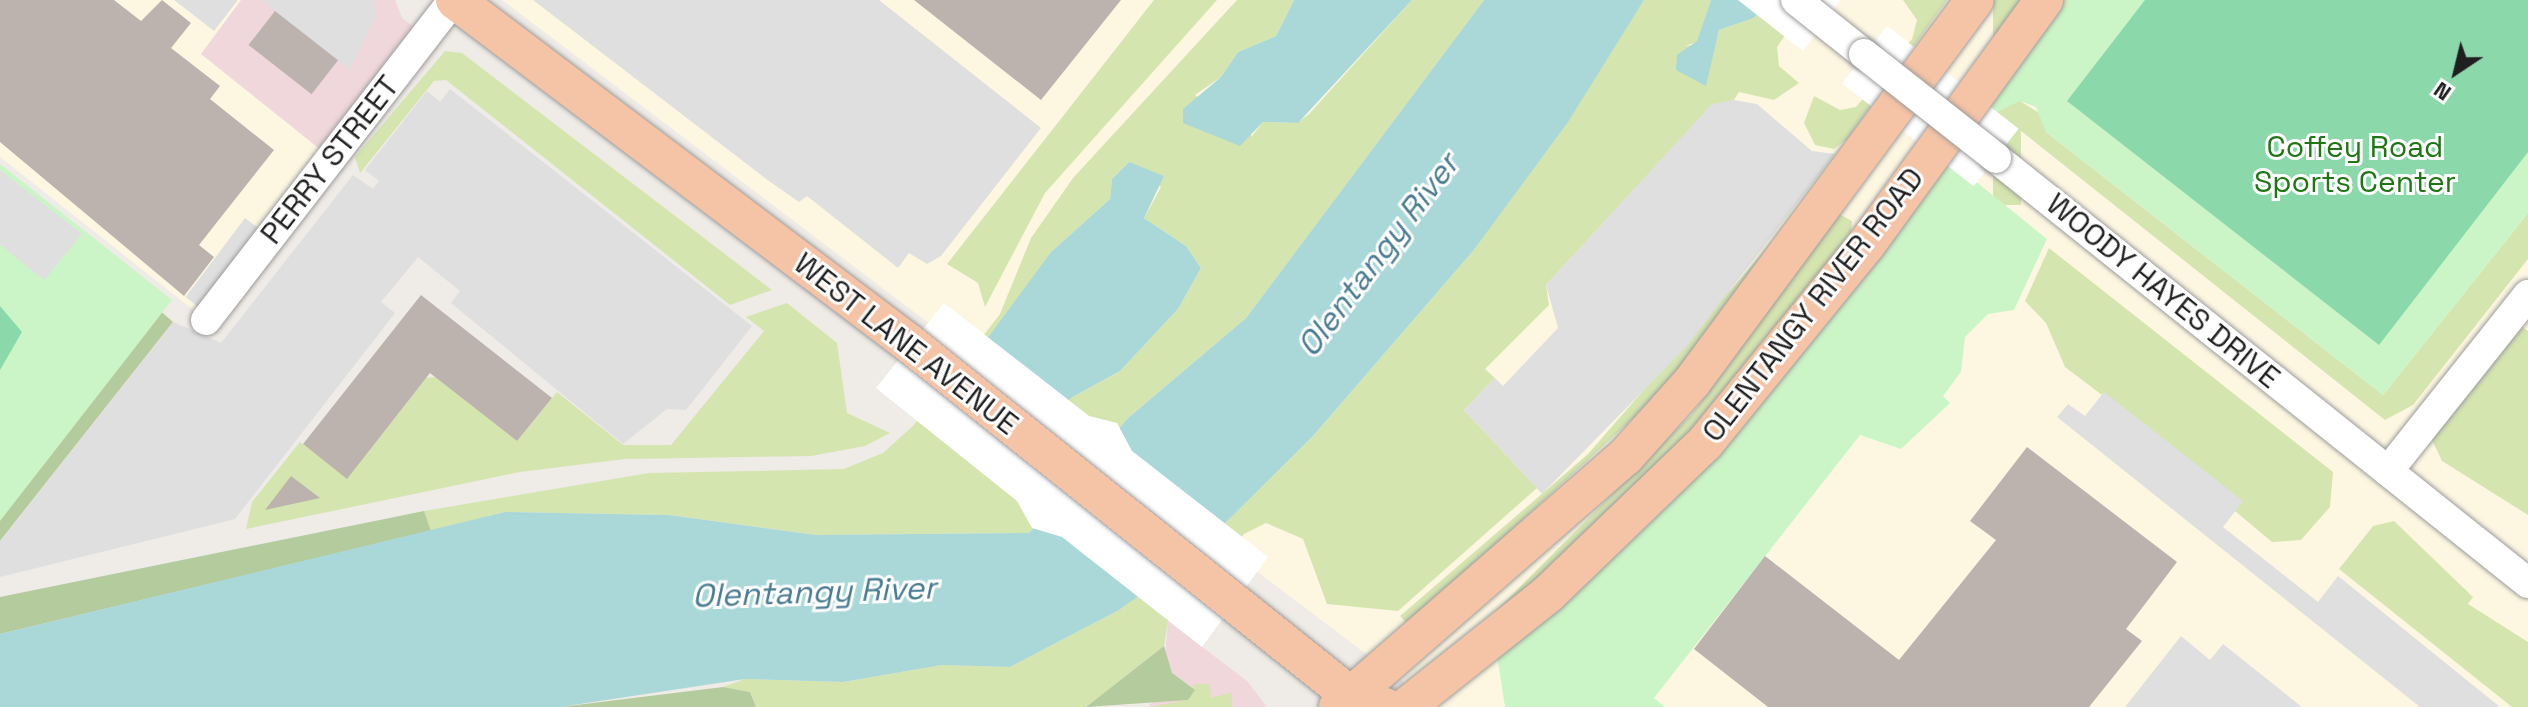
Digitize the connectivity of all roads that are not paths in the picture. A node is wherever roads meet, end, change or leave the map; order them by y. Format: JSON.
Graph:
{"nodes":[{"id":1,"x":454,"y":0,"type":"edge"},
{"id":2,"x":1796,"y":0,"type":"edge"},
{"id":3,"x":1975,"y":0,"type":"edge"},
{"id":4,"x":2044,"y":0,"type":"edge"},
{"id":5,"x":2528,"y":295,"type":"edge"},
{"id":6,"x":206,"y":320,"type":"dead end"},
{"id":7,"x":2388,"y":471,"type":"junction"},
{"id":8,"x":2528,"y":583,"type":"edge"},
{"id":9,"x":1358,"y":704,"type":"edge"},
{"id":10,"x":1406,"y":707,"type":"edge"}],
"edges":[{"from":1,"to":6,"type":"street","name":"PERRY STREET"},
{"from":1,"to":9,"type":"main road","name":"WEST LANE AVENUE"},
{"from":2,"to":7,"type":"street","name":"WOODY HAYES DRIVE","bridge":true},
{"from":3,"to":9,"type":"main road","name":"OLENTANGY RIVER ROAD"},
{"from":4,"to":10,"type":"main road","name":"OLENTANGY RIVER ROAD"},
{"from":5,"to":7,"type":"street"},
{"from":7,"to":8,"type":"street","name":"WOODY HAYES DRIVE"}]}
